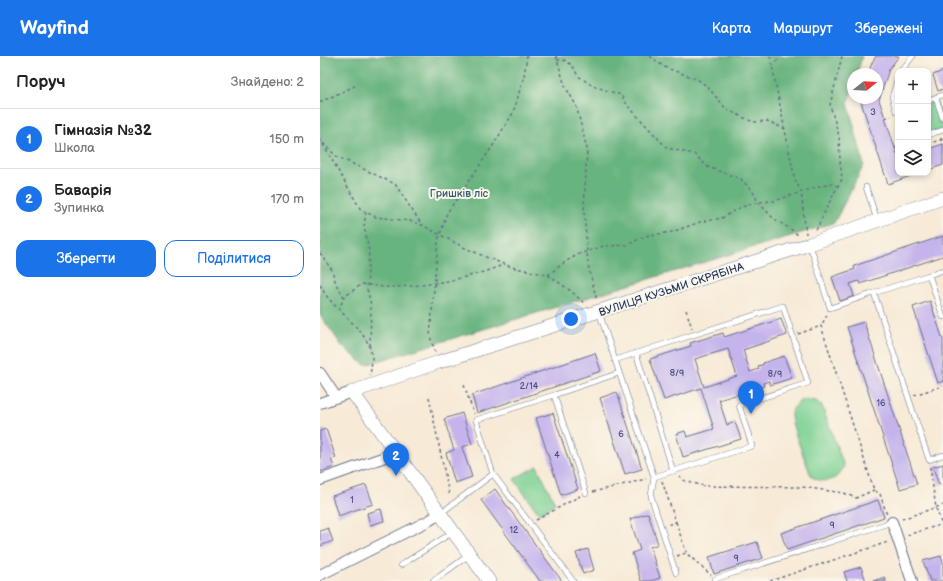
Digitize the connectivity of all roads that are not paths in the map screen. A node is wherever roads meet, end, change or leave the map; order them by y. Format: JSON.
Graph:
{"nodes":[{"id":1,"x":913,"y":56,"type":"edge"},
{"id":2,"x":903,"y":68,"type":"edge"},
{"id":3,"x":895,"y":87,"type":"edge"},
{"id":4,"x":943,"y":96,"type":"edge"},
{"id":5,"x":936,"y":98,"type":"junction"},
{"id":6,"x":931,"y":99,"type":"edge"},
{"id":7,"x":895,"y":106,"type":"edge"},
{"id":8,"x":943,"y":119,"type":"edge"},
{"id":9,"x":943,"y":130,"type":"edge"},
{"id":10,"x":931,"y":134,"type":"edge"},
{"id":11,"x":866,"y":187,"type":"dead end"},
{"id":12,"x":943,"y":198,"type":"edge"},
{"id":13,"x":877,"y":220,"type":"junction"},
{"id":14,"x":806,"y":245,"type":"junction"},
{"id":15,"x":943,"y":270,"type":"edge"},
{"id":16,"x":929,"y":275,"type":"junction"},
{"id":17,"x":874,"y":293,"type":"junction"},
{"id":18,"x":599,"y":312,"type":"junction"},
{"id":19,"x":943,"y":317,"type":"edge"},
{"id":20,"x":636,"y":353,"type":"junction"},
{"id":21,"x":615,"y":360,"type":"junction"},
{"id":22,"x":619,"y":373,"type":"junction"},
{"id":23,"x":320,"y":374,"type":"edge"},
{"id":24,"x":372,"y":380,"type":"junction"},
{"id":25,"x":352,"y":392,"type":"junction"},
{"id":26,"x":554,"y":395,"type":"junction"},
{"id":27,"x":336,"y":397,"type":"junction"},
{"id":28,"x":320,"y":403,"type":"edge"},
{"id":29,"x":370,"y":416,"type":"junction"},
{"id":30,"x":396,"y":453,"type":"junction"},
{"id":31,"x":943,"y":455,"type":"edge"},
{"id":32,"x":673,"y":471,"type":"junction"},
{"id":33,"x":493,"y":474,"type":"junction"},
{"id":34,"x":654,"y":477,"type":"junction"},
{"id":35,"x":320,"y":480,"type":"edge"},
{"id":36,"x":586,"y":493,"type":"dead end"},
{"id":37,"x":440,"y":513,"type":"junction"},
{"id":38,"x":891,"y":522,"type":"joint"},
{"id":39,"x":453,"y":532,"type":"junction"},
{"id":40,"x":470,"y":554,"type":"junction"},
{"id":41,"x":401,"y":565,"type":"dead end"},
{"id":42,"x":676,"y":572,"type":"dead end"},
{"id":43,"x":320,"y":575,"type":"edge"},
{"id":44,"x":715,"y":579,"type":"road end"},
{"id":45,"x":486,"y":580,"type":"edge"},
{"id":46,"x":433,"y":581,"type":"edge"},
{"id":47,"x":573,"y":581,"type":"edge"},
{"id":48,"x":912,"y":581,"type":"edge"}],
"edges":[{"from":1,"to":2,"type":"lane"},
{"from":3,"to":7,"type":"lane"},
{"from":4,"to":5,"type":"lane"},
{"from":5,"to":6,"type":"lane"},
{"from":5,"to":8,"type":"lane"},
{"from":9,"to":10,"type":"lane"},
{"from":11,"to":13,"type":"lane"},
{"from":12,"to":13,"type":"street","name":"ВУЛИЦЯ КУЗЬМИ СКРЯБІНА"},
{"from":13,"to":14,"type":"street","name":"ВУЛИЦЯ КУЗЬМИ СКРЯБІНА"},
{"from":14,"to":17,"type":"lane"},
{"from":14,"to":18,"type":"street","name":"ВУЛИЦЯ КУЗЬМИ СКРЯБІНА"},
{"from":15,"to":16,"type":"lane"},
{"from":16,"to":17,"type":"lane"},
{"from":16,"to":19,"type":"lane"},
{"from":17,"to":31,"type":"lane"},
{"from":18,"to":21,"type":"lane"},
{"from":18,"to":24,"type":"street","name":"ВУЛИЦЯ КУЗЬМИ СКРЯБІНА"},
{"from":20,"to":21,"type":"lane"},
{"from":20,"to":32,"type":"lane"},
{"from":20,"to":32,"type":"lane"},
{"from":21,"to":22,"type":"lane"},
{"from":22,"to":26,"type":"lane"},
{"from":22,"to":34,"type":"lane"},
{"from":23,"to":27,"type":"street"},
{"from":24,"to":25,"type":"street","name":"ВУЛИЦЯ КУЗЬМИ СКРЯБІНА"},
{"from":24,"to":29,"type":"street"},
{"from":25,"to":27,"type":"street"},
{"from":25,"to":29,"type":"street"},
{"from":26,"to":33,"type":"lane"},
{"from":26,"to":36,"type":"lane"},
{"from":27,"to":28,"type":"street"},
{"from":29,"to":30,"type":"street"},
{"from":30,"to":35,"type":"street"},
{"from":30,"to":37,"type":"street"},
{"from":32,"to":34,"type":"lane"},
{"from":33,"to":37,"type":"lane"},
{"from":33,"to":47,"type":"lane"},
{"from":34,"to":42,"type":"lane"},
{"from":37,"to":39,"type":"street"},
{"from":37,"to":43,"type":"street"},
{"from":38,"to":44,"type":"lane"},
{"from":38,"to":48,"type":"street"},
{"from":39,"to":40,"type":"street"},
{"from":39,"to":41,"type":"lane"},
{"from":40,"to":45,"type":"street"},
{"from":40,"to":46,"type":"lane"}]}
